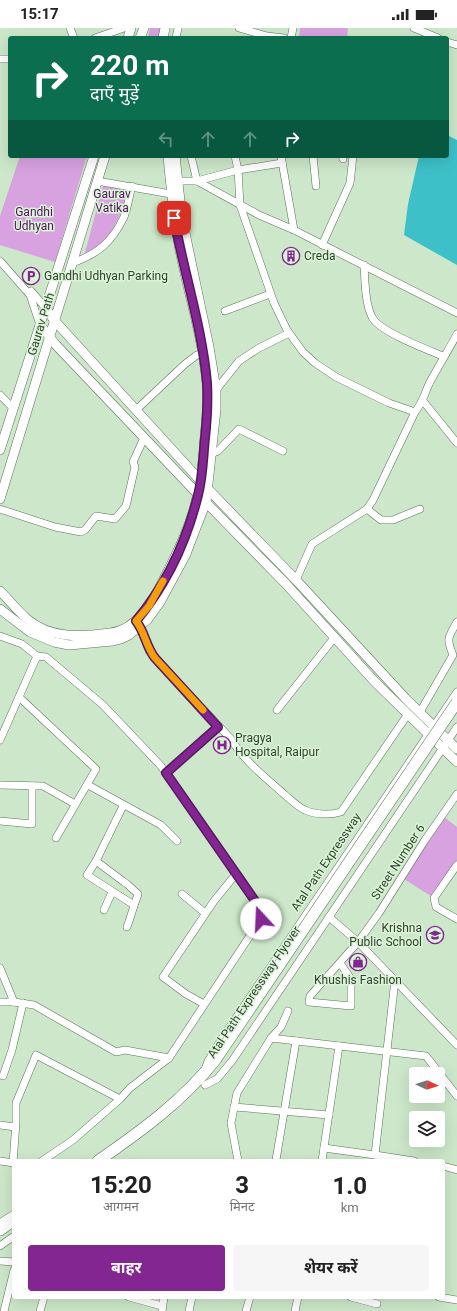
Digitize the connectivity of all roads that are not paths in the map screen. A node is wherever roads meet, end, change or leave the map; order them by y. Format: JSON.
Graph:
{"nodes":[{"id":1,"x":124,"y":28,"type":"edge"},
{"id":2,"x":239,"y":28,"type":"edge"},
{"id":3,"x":414,"y":28,"type":"edge"},
{"id":4,"x":103,"y":36,"type":"edge"},
{"id":5,"x":267,"y":36,"type":"edge"},
{"id":6,"x":433,"y":36,"type":"edge"},
{"id":7,"x":93,"y":158,"type":"edge"},
{"id":8,"x":104,"y":158,"type":"edge"},
{"id":9,"x":168,"y":158,"type":"edge"},
{"id":10,"x":175,"y":158,"type":"edge"},
{"id":11,"x":191,"y":158,"type":"edge"},
{"id":12,"x":235,"y":158,"type":"edge"},
{"id":13,"x":312,"y":158,"type":"edge"},
{"id":14,"x":353,"y":158,"type":"edge"},
{"id":15,"x":282,"y":159,"type":"edge"},
{"id":16,"x":238,"y":170,"type":"junction"},
{"id":17,"x":97,"y":181,"type":"junction"},
{"id":18,"x":178,"y":181,"type":"junction"},
{"id":19,"x":197,"y":181,"type":"junction"},
{"id":20,"x":132,"y":186,"type":"junction"},
{"id":21,"x":316,"y":186,"type":"dead end"},
{"id":22,"x":171,"y":194,"type":"junction"},
{"id":23,"x":240,"y":205,"type":"junction"},
{"id":24,"x":294,"y":230,"type":"junction"},
{"id":25,"x":322,"y":245,"type":"junction"},
{"id":26,"x":0,"y":256,"type":"edge"},
{"id":27,"x":0,"y":261,"type":"edge"},
{"id":28,"x":72,"y":263,"type":"junction"},
{"id":29,"x":364,"y":266,"type":"junction"},
{"id":30,"x":270,"y":294,"type":"junction"},
{"id":31,"x":45,"y":307,"type":"junction"},
{"id":32,"x":225,"y":311,"type":"dead end"},
{"id":33,"x":457,"y":313,"type":"edge"},
{"id":34,"x":54,"y":320,"type":"junction"},
{"id":35,"x":40,"y":325,"type":"junction"},
{"id":36,"x":289,"y":333,"type":"junction"},
{"id":37,"x":457,"y":334,"type":"edge"},
{"id":38,"x":49,"y":336,"type":"junction"},
{"id":39,"x":197,"y":355,"type":"dead end"},
{"id":40,"x":443,"y":356,"type":"junction"},
{"id":41,"x":216,"y":390,"type":"junction"},
{"id":42,"x":0,"y":395,"type":"edge"},
{"id":43,"x":423,"y":401,"type":"junction"},
{"id":44,"x":13,"y":408,"type":"junction"},
{"id":45,"x":136,"y":410,"type":"junction"},
{"id":46,"x":415,"y":412,"type":"junction"},
{"id":47,"x":144,"y":438,"type":"junction"},
{"id":48,"x":457,"y":443,"type":"edge"},
{"id":49,"x":0,"y":450,"type":"edge"},
{"id":50,"x":283,"y":451,"type":"dead end"},
{"id":51,"x":211,"y":454,"type":"junction"},
{"id":52,"x":200,"y":481,"type":"junction"},
{"id":53,"x":207,"y":488,"type":"junction"},
{"id":54,"x":198,"y":494,"type":"junction"},
{"id":55,"x":0,"y":499,"type":"edge"},
{"id":56,"x":206,"y":502,"type":"junction"},
{"id":57,"x":0,"y":509,"type":"edge"},
{"id":58,"x":367,"y":509,"type":"junction"},
{"id":59,"x":420,"y":509,"type":"dead end"},
{"id":60,"x":296,"y":580,"type":"junction"},
{"id":61,"x":0,"y":591,"type":"edge"},
{"id":62,"x":0,"y":609,"type":"edge"},
{"id":63,"x":457,"y":622,"type":"edge"},
{"id":64,"x":138,"y":624,"type":"junction"},
{"id":65,"x":0,"y":636,"type":"edge"},
{"id":66,"x":334,"y":638,"type":"junction"},
{"id":67,"x":37,"y":656,"type":"junction"},
{"id":68,"x":457,"y":692,"type":"edge"},
{"id":69,"x":19,"y":697,"type":"junction"},
{"id":70,"x":406,"y":699,"type":"junction"},
{"id":71,"x":457,"y":702,"type":"edge"},
{"id":72,"x":399,"y":706,"type":"junction"},
{"id":73,"x":277,"y":710,"type":"dead end"},
{"id":74,"x":420,"y":712,"type":"junction"},
{"id":75,"x":408,"y":714,"type":"junction"},
{"id":76,"x":457,"y":715,"type":"edge"},
{"id":77,"x":434,"y":726,"type":"junction"},
{"id":78,"x":218,"y":727,"type":"junction"},
{"id":79,"x":457,"y":727,"type":"edge"},
{"id":80,"x":428,"y":734,"type":"junction"},
{"id":81,"x":0,"y":740,"type":"edge"},
{"id":82,"x":446,"y":744,"type":"junction"},
{"id":83,"x":457,"y":749,"type":"edge"},
{"id":84,"x":457,"y":762,"type":"edge"},
{"id":85,"x":166,"y":773,"type":"junction"},
{"id":86,"x":0,"y":785,"type":"edge"},
{"id":87,"x":88,"y":785,"type":"junction"},
{"id":88,"x":32,"y":786,"type":"junction"},
{"id":89,"x":457,"y":794,"type":"edge"},
{"id":90,"x":75,"y":804,"type":"junction"},
{"id":91,"x":123,"y":806,"type":"junction"},
{"id":92,"x":0,"y":821,"type":"edge"},
{"id":93,"x":56,"y":838,"type":"dead end"},
{"id":94,"x":177,"y":841,"type":"dead end"},
{"id":95,"x":96,"y":861,"type":"junction"},
{"id":96,"x":457,"y":865,"type":"edge"},
{"id":97,"x":236,"y":874,"type":"junction"},
{"id":98,"x":112,"y":892,"type":"junction"},
{"id":99,"x":182,"y":894,"type":"dead end"},
{"id":100,"x":134,"y":905,"type":"junction"},
{"id":101,"x":104,"y":910,"type":"dead end"},
{"id":102,"x":205,"y":913,"type":"junction"},
{"id":103,"x":329,"y":917,"type":"junction"},
{"id":104,"x":457,"y":919,"type":"edge"},
{"id":105,"x":127,"y":927,"type":"dead end"},
{"id":106,"x":358,"y":942,"type":"junction"},
{"id":107,"x":340,"y":963,"type":"junction"},
{"id":108,"x":0,"y":968,"type":"edge"},
{"id":109,"x":395,"y":980,"type":"junction"},
{"id":110,"x":0,"y":1002,"type":"edge"},
{"id":111,"x":14,"y":1002,"type":"junction"},
{"id":112,"x":22,"y":1003,"type":"junction"},
{"id":113,"x":204,"y":1004,"type":"junction"},
{"id":114,"x":288,"y":1011,"type":"dead end"},
{"id":115,"x":271,"y":1038,"type":"junction"},
{"id":116,"x":296,"y":1042,"type":"junction"},
{"id":117,"x":457,"y":1045,"type":"edge"},
{"id":118,"x":339,"y":1046,"type":"junction"},
{"id":119,"x":387,"y":1051,"type":"junction"},
{"id":120,"x":169,"y":1058,"type":"junction"},
{"id":121,"x":218,"y":1062,"type":"junction"},
{"id":122,"x":2,"y":1076,"type":"dead end"},
{"id":123,"x":204,"y":1081,"type":"junction"},
{"id":124,"x":457,"y":1096,"type":"edge"},
{"id":125,"x":120,"y":1099,"type":"junction"},
{"id":126,"x":234,"y":1107,"type":"junction"},
{"id":127,"x":284,"y":1110,"type":"junction"},
{"id":128,"x":329,"y":1115,"type":"junction"},
{"id":129,"x":0,"y":1125,"type":"edge"},
{"id":130,"x":15,"y":1127,"type":"junction"},
{"id":131,"x":324,"y":1148,"type":"junction"},
{"id":132,"x":375,"y":1155,"type":"junction"},
{"id":133,"x":14,"y":1159,"type":"edge"},
{"id":134,"x":45,"y":1159,"type":"edge"},
{"id":135,"x":101,"y":1159,"type":"edge"},
{"id":136,"x":114,"y":1159,"type":"edge"},
{"id":137,"x":238,"y":1159,"type":"edge"},
{"id":138,"x":276,"y":1159,"type":"edge"},
{"id":139,"x":322,"y":1159,"type":"edge"},
{"id":140,"x":401,"y":1159,"type":"edge"},
{"id":141,"x":0,"y":1161,"type":"edge"},
{"id":142,"x":12,"y":1163,"type":"edge"},
{"id":143,"x":445,"y":1167,"type":"edge"},
{"id":144,"x":457,"y":1170,"type":"edge"},
{"id":145,"x":12,"y":1215,"type":"edge"},
{"id":146,"x":12,"y":1221,"type":"edge"},
{"id":147,"x":0,"y":1223,"type":"edge"},
{"id":148,"x":0,"y":1230,"type":"edge"},
{"id":149,"x":12,"y":1230,"type":"edge"},
{"id":150,"x":12,"y":1237,"type":"edge"},
{"id":151,"x":0,"y":1238,"type":"edge"},
{"id":152,"x":0,"y":1246,"type":"edge"},
{"id":153,"x":0,"y":1261,"type":"edge"},
{"id":154,"x":12,"y":1262,"type":"edge"},
{"id":155,"x":12,"y":1278,"type":"edge"},
{"id":156,"x":445,"y":1298,"type":"edge"},
{"id":157,"x":43,"y":1299,"type":"edge"},
{"id":158,"x":135,"y":1299,"type":"edge"},
{"id":159,"x":192,"y":1299,"type":"edge"},
{"id":160,"x":249,"y":1299,"type":"edge"},
{"id":161,"x":298,"y":1299,"type":"edge"},
{"id":162,"x":358,"y":1299,"type":"edge"},
{"id":163,"x":457,"y":1300,"type":"edge"},
{"id":164,"x":377,"y":1304,"type":"dead end"},
{"id":165,"x":162,"y":1308,"type":"edge"},
{"id":166,"x":4,"y":1311,"type":"edge"},
{"id":167,"x":40,"y":1311,"type":"edge"},
{"id":168,"x":189,"y":1311,"type":"edge"},
{"id":169,"x":246,"y":1311,"type":"edge"},
{"id":170,"x":295,"y":1311,"type":"edge"}],
"edges":[{"from":1,"to":4,"type":"street"},
{"from":2,"to":5,"type":"street"},
{"from":3,"to":6,"type":"street"},
{"from":7,"to":31,"type":"main road"},
{"from":8,"to":17,"type":"main road","name":"Gaurav Path"},
{"from":9,"to":22,"type":"main road"},
{"from":10,"to":18,"type":"main road"},
{"from":11,"to":19,"type":"street"},
{"from":12,"to":16,"type":"street"},
{"from":13,"to":21,"type":"street"},
{"from":14,"to":25,"type":"street"},
{"from":15,"to":16,"type":"street"},
{"from":15,"to":24,"type":"street"},
{"from":16,"to":19,"type":"street"},
{"from":16,"to":23,"type":"street"},
{"from":17,"to":20,"type":"street"},
{"from":17,"to":28,"type":"main road","name":"Gaurav Path"},
{"from":18,"to":19,"type":"street"},
{"from":18,"to":22,"type":"street"},
{"from":18,"to":41,"type":"main road"},
{"from":19,"to":23,"type":"street"},
{"from":20,"to":22,"type":"street"},
{"from":20,"to":28,"type":"street"},
{"from":22,"to":52,"type":"main road"},
{"from":23,"to":24,"type":"street"},
{"from":23,"to":30,"type":"street"},
{"from":24,"to":25,"type":"street"},
{"from":25,"to":29,"type":"street"},
{"from":26,"to":31,"type":"street"},
{"from":27,"to":35,"type":"street"},
{"from":28,"to":34,"type":"main road","name":"Gaurav Path"},
{"from":29,"to":33,"type":"street"},
{"from":29,"to":40,"type":"street"},
{"from":30,"to":32,"type":"street"},
{"from":30,"to":36,"type":"street"},
{"from":31,"to":34,"type":"main road"},
{"from":31,"to":35,"type":"main road"},
{"from":34,"to":38,"type":"main road","name":"Gaurav Path"},
{"from":34,"to":45,"type":"main road"},
{"from":35,"to":38,"type":"main road"},
{"from":35,"to":44,"type":"main road"},
{"from":36,"to":41,"type":"street"},
{"from":36,"to":46,"type":"street"},
{"from":37,"to":40,"type":"street"},
{"from":38,"to":47,"type":"main road"},
{"from":38,"to":55,"type":"main road","name":"Gaurav Path"},
{"from":39,"to":45,"type":"street"},
{"from":40,"to":43,"type":"street"},
{"from":41,"to":51,"type":"main road"},
{"from":42,"to":44,"type":"street"},
{"from":43,"to":46,"type":"street"},
{"from":43,"to":48,"type":"street"},
{"from":44,"to":49,"type":"main road"},
{"from":45,"to":52,"type":"main road"},
{"from":46,"to":58,"type":"street"},
{"from":47,"to":54,"type":"main road"},
{"from":47,"to":57,"type":"street"},
{"from":50,"to":51,"type":"street"},
{"from":51,"to":53,"type":"main road"},
{"from":52,"to":53,"type":"main road"},
{"from":52,"to":54,"type":"main road"},
{"from":53,"to":56,"type":"main road"},
{"from":53,"to":60,"type":"main road"},
{"from":54,"to":56,"type":"main road"},
{"from":54,"to":64,"type":"main road"},
{"from":56,"to":64,"type":"main road"},
{"from":56,"to":66,"type":"main road"},
{"from":58,"to":59,"type":"street"},
{"from":58,"to":60,"type":"street"},
{"from":60,"to":70,"type":"main road"},
{"from":61,"to":64,"type":"main road"},
{"from":62,"to":64,"type":"main road"},
{"from":63,"to":74,"type":"street"},
{"from":64,"to":78,"type":"street"},
{"from":65,"to":67,"type":"street"},
{"from":66,"to":72,"type":"main road"},
{"from":66,"to":73,"type":"street"},
{"from":67,"to":69,"type":"street"},
{"from":67,"to":85,"type":"street"},
{"from":68,"to":77,"type":"street","name":"Atal Path Expressway"},
{"from":69,"to":81,"type":"street"},
{"from":69,"to":87,"type":"street"},
{"from":70,"to":72,"type":"main road"},
{"from":70,"to":74,"type":"main road"},
{"from":71,"to":121,"type":"highway","name":"Atal Path Expressway Flyover","bridge":true},
{"from":72,"to":75,"type":"main road"},
{"from":74,"to":77,"type":"main road"},
{"from":75,"to":78,"type":"street"},
{"from":75,"to":80,"type":"main road"},
{"from":76,"to":121,"type":"highway","name":"Atal Path Expressway Flyover"},
{"from":77,"to":80,"type":"street","name":"Atal Path Expressway"},
{"from":77,"to":82,"type":"main road"},
{"from":78,"to":85,"type":"street"},
{"from":79,"to":82,"type":"street","name":"Atal Path Expressway"},
{"from":80,"to":82,"type":"main road"},
{"from":80,"to":123,"type":"street","name":"Atal Path Expressway"},
{"from":82,"to":83,"type":"main road"},
{"from":82,"to":84,"type":"main road"},
{"from":82,"to":103,"type":"street","name":"Atal Path Expressway"},
{"from":85,"to":97,"type":"street"},
{"from":86,"to":88,"type":"street"},
{"from":87,"to":90,"type":"street"},
{"from":87,"to":91,"type":"street"},
{"from":88,"to":90,"type":"street"},
{"from":88,"to":92,"type":"street"},
{"from":89,"to":106,"type":"street","name":"Street Number 6"},
{"from":90,"to":93,"type":"street"},
{"from":91,"to":94,"type":"street"},
{"from":91,"to":95,"type":"street"},
{"from":95,"to":98,"type":"street"},
{"from":95,"to":100,"type":"street"},
{"from":96,"to":104,"type":"street"},
{"from":97,"to":102,"type":"street"},
{"from":97,"to":113,"type":"street"},
{"from":98,"to":100,"type":"street"},
{"from":98,"to":101,"type":"street"},
{"from":99,"to":102,"type":"street"},
{"from":100,"to":105,"type":"street"},
{"from":102,"to":113,"type":"street"},
{"from":103,"to":106,"type":"street"},
{"from":103,"to":123,"type":"street","name":"Atal Path Expressway"},
{"from":106,"to":107,"type":"street","name":"Street Number 6"},
{"from":106,"to":109,"type":"street"},
{"from":107,"to":107,"type":"street","name":"Street Number 6"},
{"from":108,"to":111,"type":"street"},
{"from":109,"to":117,"type":"street"},
{"from":109,"to":119,"type":"street"},
{"from":110,"to":111,"type":"street"},
{"from":111,"to":112,"type":"street"},
{"from":112,"to":120,"type":"street"},
{"from":112,"to":122,"type":"street"},
{"from":113,"to":120,"type":"street"},
{"from":114,"to":115,"type":"street"},
{"from":115,"to":116,"type":"street"},
{"from":115,"to":126,"type":"street"},
{"from":116,"to":118,"type":"street"},
{"from":116,"to":127,"type":"street"},
{"from":118,"to":119,"type":"street"},
{"from":118,"to":128,"type":"street"},
{"from":119,"to":124,"type":"street"},
{"from":119,"to":132,"type":"street"},
{"from":120,"to":125,"type":"street"},
{"from":121,"to":123,"type":"highway","name":"Atal Path Expressway Flyover"},
{"from":123,"to":135,"type":"highway","name":"Atal Path Expressway"},
{"from":123,"to":136,"type":"highway","name":"Atal Path Expressway"},
{"from":125,"to":130,"type":"street"},
{"from":125,"to":134,"type":"street"},
{"from":126,"to":127,"type":"street"},
{"from":126,"to":137,"type":"street"},
{"from":127,"to":128,"type":"street"},
{"from":127,"to":138,"type":"street"},
{"from":128,"to":131,"type":"street"},
{"from":129,"to":130,"type":"street"},
{"from":130,"to":133,"type":"street"},
{"from":131,"to":132,"type":"street"},
{"from":131,"to":139,"type":"street"},
{"from":132,"to":140,"type":"street"},
{"from":141,"to":142,"type":"street"},
{"from":143,"to":144,"type":"street"},
{"from":145,"to":147,"type":"street"},
{"from":146,"to":148,"type":"highway"},
{"from":149,"to":151,"type":"highway"},
{"from":150,"to":152,"type":"street"},
{"from":153,"to":154,"type":"street"},
{"from":155,"to":166,"type":"street"},
{"from":156,"to":163,"type":"street"},
{"from":157,"to":167,"type":"street"},
{"from":158,"to":165,"type":"street"},
{"from":159,"to":168,"type":"street"},
{"from":160,"to":169,"type":"street"},
{"from":161,"to":170,"type":"street"},
{"from":162,"to":164,"type":"street"}]}
